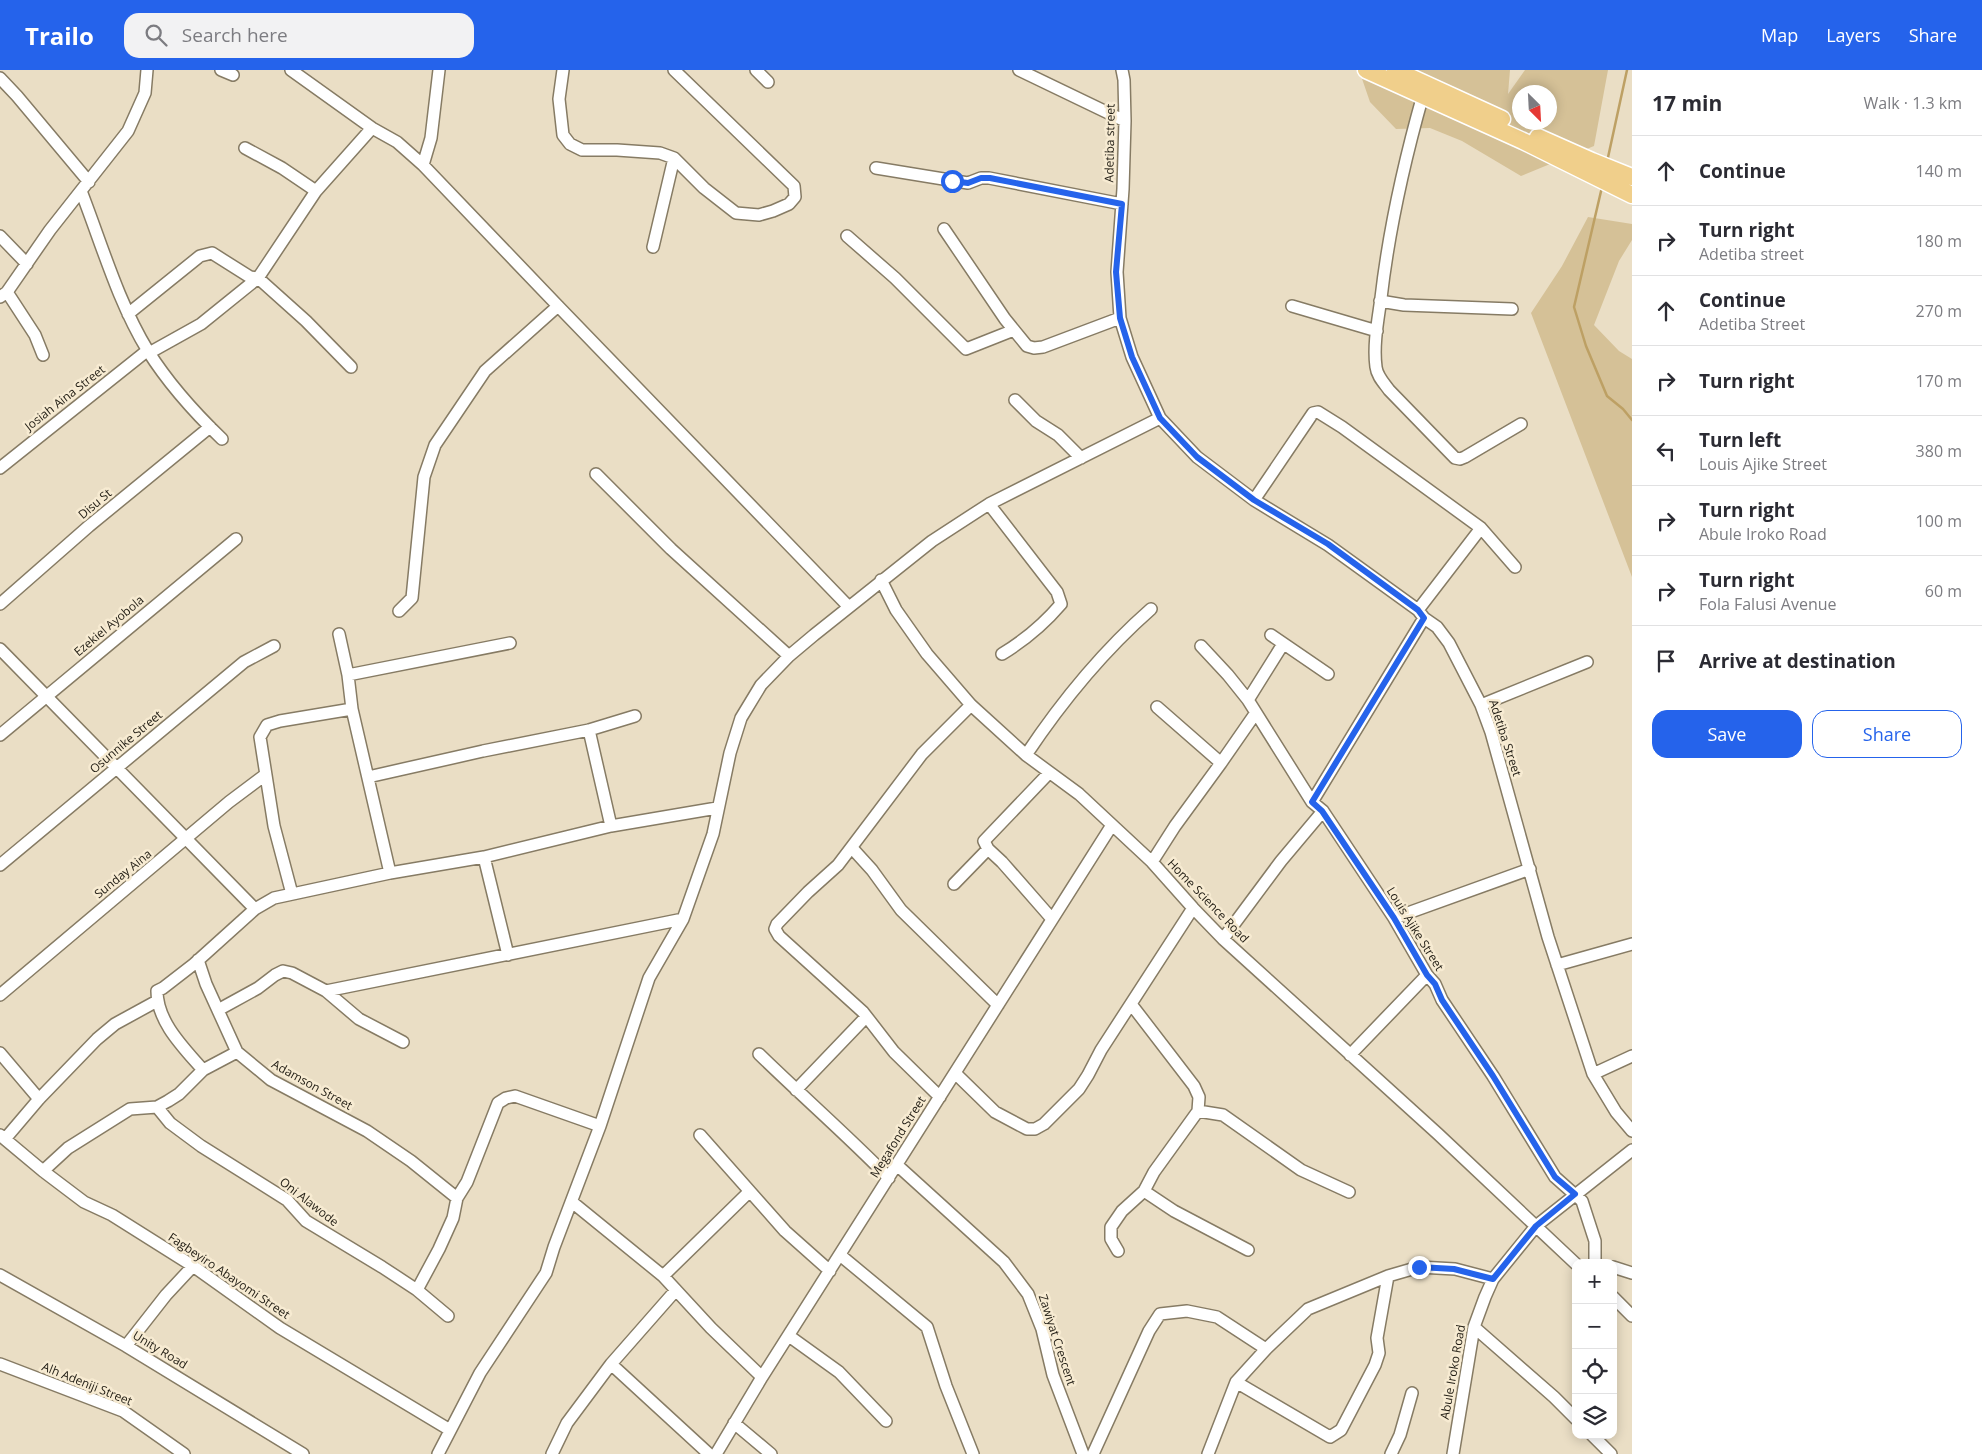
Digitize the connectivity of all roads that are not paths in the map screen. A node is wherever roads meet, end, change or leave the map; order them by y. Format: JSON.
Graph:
{"nodes":[{"id":1,"x":146,"y":70,"type":"edge"},
{"id":2,"x":221,"y":70,"type":"edge"},
{"id":3,"x":291,"y":70,"type":"edge"},
{"id":4,"x":440,"y":70,"type":"edge"},
{"id":5,"x":563,"y":70,"type":"edge"},
{"id":6,"x":674,"y":70,"type":"edge"},
{"id":7,"x":756,"y":70,"type":"edge"},
{"id":8,"x":1019,"y":70,"type":"edge"},
{"id":9,"x":1122,"y":70,"type":"edge"},
{"id":10,"x":1366,"y":70,"type":"edge"},
{"id":11,"x":1395,"y":70,"type":"edge"},
{"id":12,"x":233,"y":75,"type":"dead end"},
{"id":13,"x":0,"y":78,"type":"edge"},
{"id":14,"x":768,"y":82,"type":"dead end"},
{"id":15,"x":1423,"y":95,"type":"junction"},
{"id":16,"x":1125,"y":121,"type":"junction"},
{"id":17,"x":372,"y":128,"type":"junction"},
{"id":18,"x":245,"y":148,"type":"dead end"},
{"id":19,"x":674,"y":158,"type":"junction"},
{"id":20,"x":423,"y":165,"type":"junction"},
{"id":21,"x":876,"y":168,"type":"dead end"},
{"id":22,"x":1592,"y":168,"type":"junction"},
{"id":23,"x":1626,"y":174,"type":"edge"},
{"id":24,"x":89,"y":182,"type":"junction"},
{"id":25,"x":316,"y":191,"type":"junction"},
{"id":26,"x":81,"y":192,"type":"junction"},
{"id":27,"x":1625,"y":192,"type":"edge"},
{"id":28,"x":1122,"y":204,"type":"junction"},
{"id":29,"x":944,"y":229,"type":"dead end"},
{"id":30,"x":0,"y":236,"type":"edge"},
{"id":31,"x":847,"y":236,"type":"dead end"},
{"id":32,"x":653,"y":247,"type":"dead end"},
{"id":33,"x":27,"y":264,"type":"junction"},
{"id":34,"x":258,"y":278,"type":"junction"},
{"id":35,"x":4,"y":295,"type":"edge"},
{"id":36,"x":1380,"y":301,"type":"junction"},
{"id":37,"x":558,"y":306,"type":"junction"},
{"id":38,"x":1292,"y":306,"type":"dead end"},
{"id":39,"x":1512,"y":309,"type":"dead end"},
{"id":40,"x":128,"y":314,"type":"junction"},
{"id":41,"x":1120,"y":318,"type":"junction"},
{"id":42,"x":1014,"y":330,"type":"junction"},
{"id":43,"x":1377,"y":331,"type":"junction"},
{"id":44,"x":149,"y":351,"type":"junction"},
{"id":45,"x":43,"y":355,"type":"dead end"},
{"id":46,"x":351,"y":367,"type":"dead end"},
{"id":47,"x":1015,"y":400,"type":"dead end"},
{"id":48,"x":1160,"y":418,"type":"junction"},
{"id":49,"x":1521,"y":424,"type":"dead end"},
{"id":50,"x":210,"y":427,"type":"junction"},
{"id":51,"x":222,"y":439,"type":"dead end"},
{"id":52,"x":1081,"y":458,"type":"junction"},
{"id":53,"x":0,"y":468,"type":"edge"},
{"id":54,"x":596,"y":474,"type":"dead end"},
{"id":55,"x":1254,"y":500,"type":"junction"},
{"id":56,"x":989,"y":504,"type":"junction"},
{"id":57,"x":1481,"y":528,"type":"junction"},
{"id":58,"x":236,"y":538,"type":"dead end"},
{"id":59,"x":1515,"y":567,"type":"dead end"},
{"id":60,"x":881,"y":580,"type":"junction"},
{"id":61,"x":0,"y":604,"type":"edge"},
{"id":62,"x":849,"y":607,"type":"junction"},
{"id":63,"x":1150,"y":609,"type":"dead end"},
{"id":64,"x":400,"y":611,"type":"dead end"},
{"id":65,"x":1421,"y":614,"type":"junction"},
{"id":66,"x":339,"y":634,"type":"dead end"},
{"id":67,"x":1271,"y":635,"type":"dead end"},
{"id":68,"x":510,"y":643,"type":"dead end"},
{"id":69,"x":1283,"y":644,"type":"junction"},
{"id":70,"x":274,"y":646,"type":"dead end"},
{"id":71,"x":1200,"y":646,"type":"dead end"},
{"id":72,"x":0,"y":649,"type":"edge"},
{"id":73,"x":1002,"y":654,"type":"dead end"},
{"id":74,"x":789,"y":656,"type":"junction"},
{"id":75,"x":1587,"y":662,"type":"dead end"},
{"id":76,"x":1328,"y":674,"type":"dead end"},
{"id":77,"x":348,"y":675,"type":"junction"},
{"id":78,"x":48,"y":696,"type":"junction"},
{"id":79,"x":1248,"y":700,"type":"junction"},
{"id":80,"x":972,"y":705,"type":"junction"},
{"id":81,"x":1481,"y":705,"type":"junction"},
{"id":82,"x":1157,"y":707,"type":"dead end"},
{"id":83,"x":352,"y":710,"type":"junction"},
{"id":84,"x":1255,"y":714,"type":"junction"},
{"id":85,"x":635,"y":716,"type":"dead end"},
{"id":86,"x":589,"y":730,"type":"junction"},
{"id":87,"x":0,"y":735,"type":"edge"},
{"id":88,"x":1026,"y":755,"type":"junction"},
{"id":89,"x":1221,"y":764,"type":"junction"},
{"id":90,"x":116,"y":767,"type":"junction"},
{"id":91,"x":1049,"y":773,"type":"junction"},
{"id":92,"x":265,"y":775,"type":"junction"},
{"id":93,"x":368,"y":777,"type":"junction"},
{"id":94,"x":1312,"y":802,"type":"junction"},
{"id":95,"x":718,"y":808,"type":"junction"},
{"id":96,"x":1322,"y":811,"type":"junction"},
{"id":97,"x":1112,"y":825,"type":"junction"},
{"id":98,"x":611,"y":826,"type":"junction"},
{"id":99,"x":187,"y":839,"type":"junction"},
{"id":100,"x":852,"y":848,"type":"junction"},
{"id":101,"x":988,"y":849,"type":"junction"},
{"id":102,"x":484,"y":857,"type":"junction"},
{"id":103,"x":1152,"y":862,"type":"junction"},
{"id":104,"x":0,"y":865,"type":"edge"},
{"id":105,"x":1530,"y":869,"type":"junction"},
{"id":106,"x":390,"y":873,"type":"junction"},
{"id":107,"x":954,"y":884,"type":"dead end"},
{"id":108,"x":292,"y":894,"type":"junction"},
{"id":109,"x":1192,"y":908,"type":"junction"},
{"id":110,"x":255,"y":909,"type":"junction"},
{"id":111,"x":1394,"y":918,"type":"junction"},
{"id":112,"x":683,"y":919,"type":"junction"},
{"id":113,"x":1052,"y":919,"type":"junction"},
{"id":114,"x":1223,"y":939,"type":"junction"},
{"id":115,"x":1632,"y":944,"type":"edge"},
{"id":116,"x":508,"y":955,"type":"junction"},
{"id":117,"x":198,"y":960,"type":"junction"},
{"id":118,"x":1557,"y":965,"type":"junction"},
{"id":119,"x":1427,"y":975,"type":"junction"},
{"id":120,"x":326,"y":991,"type":"junction"},
{"id":121,"x":0,"y":995,"type":"edge"},
{"id":122,"x":157,"y":1001,"type":"junction"},
{"id":123,"x":1132,"y":1004,"type":"junction"},
{"id":124,"x":998,"y":1005,"type":"junction"},
{"id":125,"x":218,"y":1010,"type":"junction"},
{"id":126,"x":866,"y":1017,"type":"junction"},
{"id":127,"x":404,"y":1042,"type":"dead end"},
{"id":128,"x":237,"y":1052,"type":"junction"},
{"id":129,"x":0,"y":1053,"type":"edge"},
{"id":130,"x":760,"y":1054,"type":"dead end"},
{"id":131,"x":1350,"y":1055,"type":"junction"},
{"id":132,"x":1632,"y":1056,"type":"edge"},
{"id":133,"x":203,"y":1070,"type":"junction"},
{"id":134,"x":955,"y":1073,"type":"junction"},
{"id":135,"x":1593,"y":1074,"type":"junction"},
{"id":136,"x":796,"y":1090,"type":"junction"},
{"id":137,"x":940,"y":1097,"type":"junction"},
{"id":138,"x":39,"y":1099,"type":"junction"},
{"id":139,"x":157,"y":1107,"type":"junction"},
{"id":140,"x":1198,"y":1111,"type":"junction"},
{"id":141,"x":600,"y":1126,"type":"junction"},
{"id":142,"x":1632,"y":1131,"type":"edge"},
{"id":143,"x":700,"y":1135,"type":"dead end"},
{"id":144,"x":2,"y":1137,"type":"edge"},
{"id":145,"x":1632,"y":1150,"type":"edge"},
{"id":146,"x":897,"y":1165,"type":"junction"},
{"id":147,"x":43,"y":1171,"type":"junction"},
{"id":148,"x":889,"y":1178,"type":"junction"},
{"id":149,"x":1144,"y":1190,"type":"junction"},
{"id":150,"x":749,"y":1192,"type":"junction"},
{"id":151,"x":1349,"y":1192,"type":"dead end"},
{"id":152,"x":1575,"y":1194,"type":"junction"},
{"id":153,"x":457,"y":1198,"type":"junction"},
{"id":154,"x":572,"y":1202,"type":"junction"},
{"id":155,"x":1536,"y":1226,"type":"junction"},
{"id":156,"x":1248,"y":1250,"type":"dead end"},
{"id":157,"x":1118,"y":1251,"type":"dead end"},
{"id":158,"x":840,"y":1255,"type":"junction"},
{"id":159,"x":1598,"y":1259,"type":"edge"},
{"id":160,"x":1572,"y":1260,"type":"edge"},
{"id":161,"x":193,"y":1266,"type":"junction"},
{"id":162,"x":1617,"y":1268,"type":"edge"},
{"id":163,"x":830,"y":1271,"type":"junction"},
{"id":164,"x":1632,"y":1273,"type":"edge"},
{"id":165,"x":0,"y":1275,"type":"edge"},
{"id":166,"x":663,"y":1276,"type":"junction"},
{"id":167,"x":1388,"y":1276,"type":"junction"},
{"id":168,"x":1493,"y":1279,"type":"junction"},
{"id":169,"x":417,"y":1290,"type":"junction"},
{"id":170,"x":676,"y":1290,"type":"junction"},
{"id":171,"x":1617,"y":1302,"type":"edge"},
{"id":172,"x":448,"y":1316,"type":"dead end"},
{"id":173,"x":1632,"y":1316,"type":"edge"},
{"id":174,"x":1474,"y":1327,"type":"junction"},
{"id":175,"x":789,"y":1336,"type":"junction"},
{"id":176,"x":126,"y":1346,"type":"junction"},
{"id":177,"x":1266,"y":1349,"type":"junction"},
{"id":178,"x":0,"y":1364,"type":"edge"},
{"id":179,"x":611,"y":1364,"type":"junction"},
{"id":180,"x":762,"y":1377,"type":"junction"},
{"id":181,"x":1236,"y":1382,"type":"junction"},
{"id":182,"x":1412,"y":1393,"type":"dead end"},
{"id":183,"x":1572,"y":1415,"type":"edge"},
{"id":184,"x":886,"y":1421,"type":"dead end"},
{"id":185,"x":734,"y":1423,"type":"junction"},
{"id":186,"x":450,"y":1430,"type":"junction"},
{"id":187,"x":1596,"y":1439,"type":"edge"},
{"id":188,"x":184,"y":1454,"type":"edge"},
{"id":189,"x":303,"y":1454,"type":"edge"},
{"id":190,"x":438,"y":1454,"type":"edge"},
{"id":191,"x":552,"y":1454,"type":"edge"},
{"id":192,"x":709,"y":1454,"type":"edge"},
{"id":193,"x":716,"y":1454,"type":"edge"},
{"id":194,"x":771,"y":1454,"type":"edge"},
{"id":195,"x":973,"y":1454,"type":"edge"},
{"id":196,"x":1083,"y":1454,"type":"edge"},
{"id":197,"x":1093,"y":1454,"type":"edge"},
{"id":198,"x":1208,"y":1454,"type":"edge"},
{"id":199,"x":1391,"y":1454,"type":"edge"},
{"id":200,"x":1453,"y":1454,"type":"edge"},
{"id":201,"x":1611,"y":1454,"type":"edge"}],
"edges":[{"from":1,"to":24,"type":"street"},
{"from":2,"to":12,"type":"street"},
{"from":3,"to":17,"type":"street"},
{"from":4,"to":20,"type":"street"},
{"from":5,"to":19,"type":"street"},
{"from":6,"to":19,"type":"street"},
{"from":7,"to":14,"type":"street"},
{"from":8,"to":16,"type":"street"},
{"from":9,"to":16,"type":"street","name":"Adetiba street"},
{"from":10,"to":15,"type":"highway"},
{"from":11,"to":22,"type":"highway"},
{"from":13,"to":24,"type":"street"},
{"from":15,"to":22,"type":"highway"},
{"from":15,"to":36,"type":"street"},
{"from":16,"to":28,"type":"street","name":"Adetiba street"},
{"from":17,"to":20,"type":"street"},
{"from":17,"to":25,"type":"street","name":"Josiah Aina Street"},
{"from":18,"to":25,"type":"street"},
{"from":19,"to":32,"type":"street"},
{"from":20,"to":37,"type":"street"},
{"from":21,"to":28,"type":"street"},
{"from":22,"to":23,"type":"highway"},
{"from":22,"to":27,"type":"highway"},
{"from":24,"to":26,"type":"street"},
{"from":25,"to":34,"type":"street","name":"Josiah Aina Street"},
{"from":26,"to":33,"type":"street"},
{"from":26,"to":40,"type":"street"},
{"from":28,"to":41,"type":"street","name":"Adetiba street"},
{"from":29,"to":42,"type":"street"},
{"from":30,"to":33,"type":"street"},
{"from":31,"to":42,"type":"street"},
{"from":33,"to":35,"type":"street"},
{"from":34,"to":40,"type":"street"},
{"from":34,"to":44,"type":"street","name":"Josiah Aina Street"},
{"from":34,"to":46,"type":"street"},
{"from":35,"to":45,"type":"street"},
{"from":36,"to":39,"type":"street"},
{"from":36,"to":43,"type":"street"},
{"from":37,"to":62,"type":"street"},
{"from":37,"to":64,"type":"street"},
{"from":38,"to":43,"type":"street"},
{"from":40,"to":44,"type":"street"},
{"from":41,"to":42,"type":"street"},
{"from":41,"to":48,"type":"street","name":"Adetiba street"},
{"from":43,"to":49,"type":"street"},
{"from":44,"to":50,"type":"street"},
{"from":44,"to":53,"type":"street","name":"Josiah Aina Street"},
{"from":47,"to":52,"type":"street"},
{"from":48,"to":52,"type":"street"},
{"from":48,"to":55,"type":"street","name":"Adetiba Street"},
{"from":50,"to":51,"type":"street"},
{"from":50,"to":61,"type":"street","name":"Disu St"},
{"from":52,"to":56,"type":"street"},
{"from":54,"to":74,"type":"street"},
{"from":55,"to":57,"type":"street"},
{"from":55,"to":65,"type":"street","name":"Adetiba Street"},
{"from":56,"to":60,"type":"street"},
{"from":56,"to":73,"type":"street"},
{"from":57,"to":59,"type":"street"},
{"from":57,"to":65,"type":"street"},
{"from":58,"to":78,"type":"street","name":"Ezekiel Ayobola"},
{"from":60,"to":62,"type":"street"},
{"from":60,"to":80,"type":"street","name":"Home Science Road"},
{"from":62,"to":74,"type":"street"},
{"from":63,"to":88,"type":"street"},
{"from":65,"to":81,"type":"street","name":"Adetiba Street"},
{"from":65,"to":94,"type":"street"},
{"from":66,"to":77,"type":"street"},
{"from":67,"to":69,"type":"street"},
{"from":68,"to":77,"type":"street"},
{"from":69,"to":76,"type":"street"},
{"from":69,"to":79,"type":"street"},
{"from":70,"to":90,"type":"street","name":"Osunnike Street"},
{"from":71,"to":79,"type":"street","name":"Louis Ajike Street"},
{"from":72,"to":78,"type":"street"},
{"from":74,"to":95,"type":"street"},
{"from":75,"to":81,"type":"street"},
{"from":77,"to":83,"type":"street"},
{"from":78,"to":87,"type":"street","name":"Ezekiel Ayobola"},
{"from":78,"to":90,"type":"street"},
{"from":79,"to":84,"type":"street","name":"Louis Ajike Street"},
{"from":80,"to":88,"type":"street","name":"Home Science Road"},
{"from":80,"to":100,"type":"street"},
{"from":81,"to":105,"type":"street","name":"Adetiba Street"},
{"from":82,"to":89,"type":"street"},
{"from":83,"to":92,"type":"street"},
{"from":83,"to":93,"type":"street"},
{"from":84,"to":89,"type":"street"},
{"from":84,"to":94,"type":"street","name":"Louis Ajike Street"},
{"from":85,"to":86,"type":"street"},
{"from":86,"to":93,"type":"street"},
{"from":86,"to":98,"type":"street"},
{"from":88,"to":91,"type":"street","name":"Home Science Road"},
{"from":89,"to":103,"type":"street"},
{"from":90,"to":99,"type":"street"},
{"from":90,"to":104,"type":"street","name":"Osunnike Street"},
{"from":91,"to":97,"type":"street","name":"Home Science Road"},
{"from":91,"to":101,"type":"street"},
{"from":92,"to":99,"type":"street","name":"Sunday Aina"},
{"from":92,"to":108,"type":"street"},
{"from":93,"to":106,"type":"street"},
{"from":94,"to":96,"type":"street","name":"Louis Ajike Street"},
{"from":95,"to":98,"type":"street"},
{"from":95,"to":112,"type":"street"},
{"from":96,"to":111,"type":"street","name":"Louis Ajike Street"},
{"from":96,"to":114,"type":"street"},
{"from":97,"to":103,"type":"street","name":"Home Science Road"},
{"from":97,"to":113,"type":"street","name":"Megafond Street"},
{"from":98,"to":102,"type":"street"},
{"from":99,"to":110,"type":"street"},
{"from":99,"to":121,"type":"street","name":"Sunday Aina"},
{"from":100,"to":124,"type":"street"},
{"from":100,"to":126,"type":"street"},
{"from":101,"to":107,"type":"street"},
{"from":101,"to":113,"type":"street"},
{"from":102,"to":106,"type":"street"},
{"from":102,"to":116,"type":"street"},
{"from":103,"to":109,"type":"street","name":"Home Science Road"},
{"from":105,"to":111,"type":"street"},
{"from":105,"to":118,"type":"street","name":"Adetiba Street"},
{"from":106,"to":108,"type":"street"},
{"from":108,"to":110,"type":"street"},
{"from":109,"to":114,"type":"street","name":"Home Science Road"},
{"from":109,"to":123,"type":"street"},
{"from":110,"to":117,"type":"street"},
{"from":111,"to":119,"type":"street","name":"Louis Ajike Street"},
{"from":112,"to":116,"type":"street"},
{"from":112,"to":141,"type":"street"},
{"from":113,"to":124,"type":"street","name":"Megafond Street"},
{"from":114,"to":131,"type":"street","name":"Home Science Road"},
{"from":115,"to":118,"type":"street"},
{"from":116,"to":120,"type":"street"},
{"from":117,"to":122,"type":"street"},
{"from":117,"to":125,"type":"street","name":"Adamson Street"},
{"from":118,"to":135,"type":"street","name":"Adetiba Street"},
{"from":119,"to":131,"type":"street"},
{"from":119,"to":152,"type":"street","name":"Louis Ajike Street"},
{"from":120,"to":125,"type":"street"},
{"from":120,"to":127,"type":"street"},
{"from":122,"to":133,"type":"street"},
{"from":122,"to":138,"type":"street"},
{"from":123,"to":134,"type":"street"},
{"from":123,"to":140,"type":"street"},
{"from":124,"to":134,"type":"street","name":"Megafond Street"},
{"from":125,"to":128,"type":"street","name":"Adamson Street"},
{"from":126,"to":136,"type":"street"},
{"from":126,"to":137,"type":"street"},
{"from":128,"to":133,"type":"street"},
{"from":128,"to":153,"type":"street","name":"Adamson Street"},
{"from":129,"to":138,"type":"street"},
{"from":130,"to":136,"type":"street"},
{"from":131,"to":155,"type":"street","name":"Home Science Road"},
{"from":132,"to":135,"type":"street"},
{"from":133,"to":139,"type":"street"},
{"from":134,"to":137,"type":"street","name":"Megafond Street"},
{"from":135,"to":142,"type":"street","name":"Adetiba Street"},
{"from":136,"to":148,"type":"street"},
{"from":137,"to":146,"type":"street","name":"Megafond Street"},
{"from":138,"to":144,"type":"street"},
{"from":139,"to":147,"type":"street"},
{"from":139,"to":169,"type":"street","name":"Oni Alawode"},
{"from":140,"to":149,"type":"street"},
{"from":140,"to":151,"type":"street"},
{"from":141,"to":153,"type":"street"},
{"from":141,"to":154,"type":"street"},
{"from":143,"to":150,"type":"street"},
{"from":144,"to":147,"type":"street","name":"Fagbeyiro Abayomi Street"},
{"from":145,"to":152,"type":"street","name":"Abule Iroko Road"},
{"from":146,"to":148,"type":"street","name":"Megafond Street"},
{"from":146,"to":196,"type":"street","name":"Zawiyat Crescent"},
{"from":147,"to":161,"type":"street","name":"Fagbeyiro Abayomi Street"},
{"from":148,"to":158,"type":"street","name":"Megafond Street"},
{"from":149,"to":156,"type":"street"},
{"from":149,"to":157,"type":"street"},
{"from":150,"to":163,"type":"street"},
{"from":150,"to":166,"type":"street"},
{"from":152,"to":155,"type":"street","name":"Abule Iroko Road"},
{"from":152,"to":159,"type":"street","name":"Louis Ajike Street"},
{"from":153,"to":169,"type":"street"},
{"from":154,"to":166,"type":"street"},
{"from":154,"to":186,"type":"street"},
{"from":155,"to":160,"type":"street","name":"Home Science Road"},
{"from":155,"to":168,"type":"street","name":"Abule Iroko Road"},
{"from":158,"to":163,"type":"street","name":"Megafond Street"},
{"from":158,"to":195,"type":"street"},
{"from":161,"to":176,"type":"street"},
{"from":161,"to":186,"type":"street","name":"Fagbeyiro Abayomi Street"},
{"from":162,"to":164,"type":"street"},
{"from":163,"to":175,"type":"street","name":"Megafond Street"},
{"from":165,"to":176,"type":"street","name":"Unity Road"},
{"from":166,"to":170,"type":"street"},
{"from":167,"to":168,"type":"street"},
{"from":167,"to":177,"type":"street"},
{"from":167,"to":181,"type":"street"},
{"from":168,"to":174,"type":"street","name":"Abule Iroko Road"},
{"from":169,"to":172,"type":"street","name":"Oni Alawode"},
{"from":170,"to":179,"type":"street"},
{"from":170,"to":180,"type":"street"},
{"from":171,"to":173,"type":"street"},
{"from":174,"to":183,"type":"street"},
{"from":174,"to":200,"type":"street","name":"Abule Iroko Road"},
{"from":175,"to":180,"type":"street","name":"Megafond Street"},
{"from":175,"to":184,"type":"street"},
{"from":176,"to":189,"type":"street","name":"Unity Road"},
{"from":177,"to":181,"type":"street"},
{"from":177,"to":197,"type":"street"},
{"from":178,"to":188,"type":"street","name":"Alh Adeniji Street"},
{"from":179,"to":191,"type":"street"},
{"from":179,"to":192,"type":"street"},
{"from":180,"to":185,"type":"street","name":"Megafond Street"},
{"from":181,"to":198,"type":"street"},
{"from":182,"to":199,"type":"street"},
{"from":185,"to":193,"type":"street","name":"Megafond Street"},
{"from":185,"to":194,"type":"street"},
{"from":186,"to":190,"type":"street"},
{"from":187,"to":201,"type":"street"}]}
